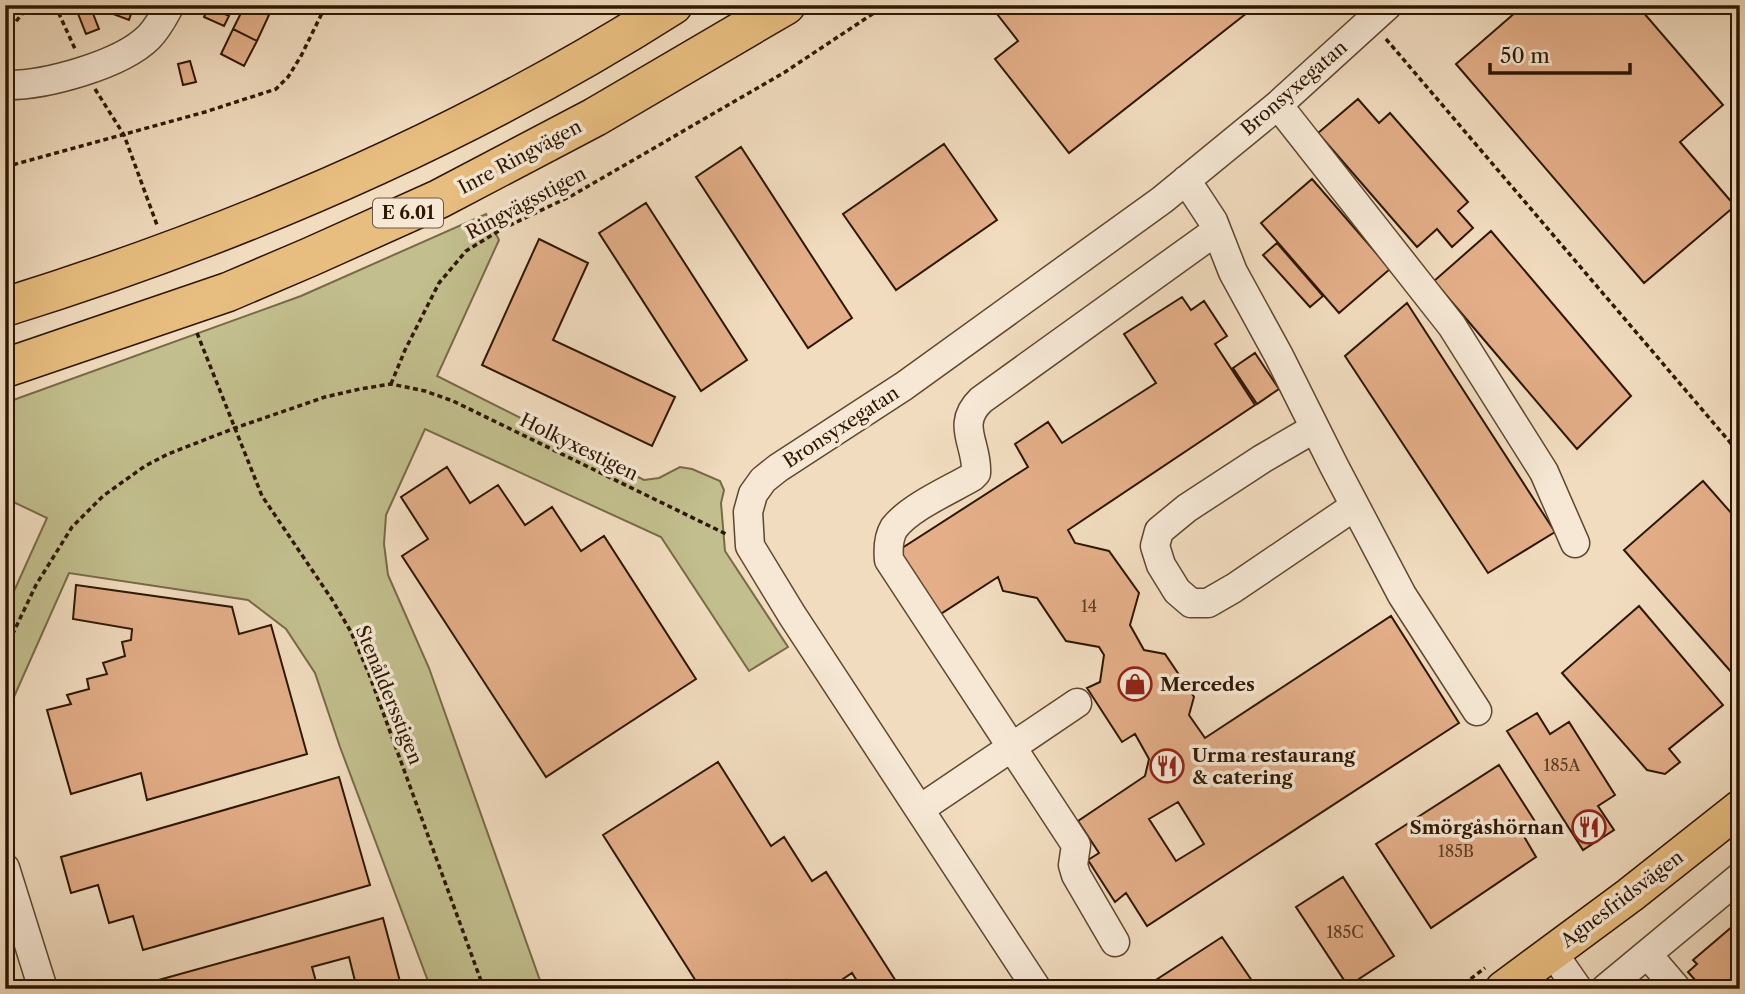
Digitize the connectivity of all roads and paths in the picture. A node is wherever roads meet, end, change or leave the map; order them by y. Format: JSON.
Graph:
{"nodes":[{"id":1,"x":30,"y":5,"type":"edge"},
{"id":2,"x":170,"y":5,"type":"edge"},
{"id":3,"x":326,"y":5,"type":"edge"},
{"id":4,"x":673,"y":5,"type":"edge"},
{"id":5,"x":786,"y":5,"type":"edge"},
{"id":6,"x":886,"y":5,"type":"edge"},
{"id":7,"x":1379,"y":13,"type":"edge"},
{"id":8,"x":5,"y":34,"type":"edge"},
{"id":9,"x":5,"y":85,"type":"edge"},
{"id":10,"x":1278,"y":105,"type":"junction"},
{"id":11,"x":124,"y":135,"type":"junction"},
{"id":12,"x":5,"y":167,"type":"edge"},
{"id":13,"x":1186,"y":180,"type":"junction"},
{"id":14,"x":1216,"y":231,"type":"junction"},
{"id":15,"x":161,"y":235,"type":"dead end"},
{"id":16,"x":5,"y":307,"type":"edge"},
{"id":17,"x":198,"y":333,"type":"dead end"},
{"id":18,"x":5,"y":368,"type":"edge"},
{"id":19,"x":391,"y":384,"type":"junction"},
{"id":20,"x":235,"y":428,"type":"junction"},
{"id":21,"x":1315,"y":428,"type":"junction"},
{"id":22,"x":1740,"y":454,"type":"edge"},
{"id":23,"x":1355,"y":506,"type":"junction"},
{"id":24,"x":1575,"y":543,"type":"dead end"},
{"id":25,"x":750,"y":545,"type":"junction"},
{"id":26,"x":5,"y":650,"type":"edge"},
{"id":27,"x":1077,"y":703,"type":"dead end"},
{"id":28,"x":1477,"y":710,"type":"dead end"},
{"id":29,"x":1011,"y":748,"type":"junction"},
{"id":30,"x":1740,"y":808,"type":"edge"},
{"id":31,"x":920,"y":809,"type":"junction"},
{"id":32,"x":5,"y":868,"type":"edge"},
{"id":33,"x":1740,"y":877,"type":"edge"},
{"id":34,"x":1115,"y":942,"type":"dead end"},
{"id":35,"x":1553,"y":953,"type":"junction"},
{"id":36,"x":1648,"y":956,"type":"junction"},
{"id":37,"x":43,"y":989,"type":"edge"},
{"id":38,"x":484,"y":989,"type":"edge"},
{"id":39,"x":1037,"y":989,"type":"edge"},
{"id":40,"x":1503,"y":989,"type":"edge"},
{"id":41,"x":1578,"y":989,"type":"edge"},
{"id":42,"x":1605,"y":989,"type":"edge"},
{"id":43,"x":1677,"y":989,"type":"edge"}],
"edges":[{"from":1,"to":8,"type":"path"},
{"from":2,"to":9,"type":"street"},
{"from":3,"to":11,"type":"path"},
{"from":4,"to":16,"type":"highway","number":"E 6.01"},
{"from":5,"to":18,"type":"highway","name":"Inre Ringvägen","number":"E 6.01"},
{"from":6,"to":19,"type":"path","name":"Ringvägsstigen"},
{"from":7,"to":10,"type":"street","name":"Bronsyxegatan"},
{"from":7,"to":22,"type":"path"},
{"from":10,"to":13,"type":"street","name":"Bronsyxegatan"},
{"from":10,"to":24,"type":"street"},
{"from":11,"to":12,"type":"path"},
{"from":11,"to":15,"type":"path"},
{"from":13,"to":14,"type":"street"},
{"from":13,"to":25,"type":"street","name":"Bronsyxegatan"},
{"from":14,"to":21,"type":"street"},
{"from":14,"to":29,"type":"street"},
{"from":17,"to":20,"type":"path"},
{"from":19,"to":20,"type":"path"},
{"from":19,"to":25,"type":"path","name":"Holkyxestigen"},
{"from":20,"to":26,"type":"path"},
{"from":20,"to":38,"type":"path","name":"Stenåldersstigen"},
{"from":21,"to":23,"type":"street"},
{"from":21,"to":23,"type":"street"},
{"from":23,"to":28,"type":"street"},
{"from":25,"to":31,"type":"street","name":"Bronsyxegatan"},
{"from":27,"to":29,"type":"street"},
{"from":29,"to":31,"type":"street"},
{"from":29,"to":34,"type":"street"},
{"from":30,"to":35,"type":"main road","name":"Agnesfridsvägen"},
{"from":31,"to":39,"type":"street","name":"Bronsyxegatan"},
{"from":32,"to":37,"type":"street"},
{"from":33,"to":36,"type":"street"},
{"from":35,"to":40,"type":"main road","name":"Agnesfridsvägen"},
{"from":35,"to":41,"type":"street"},
{"from":36,"to":42,"type":"street"},
{"from":36,"to":43,"type":"street"}]}
